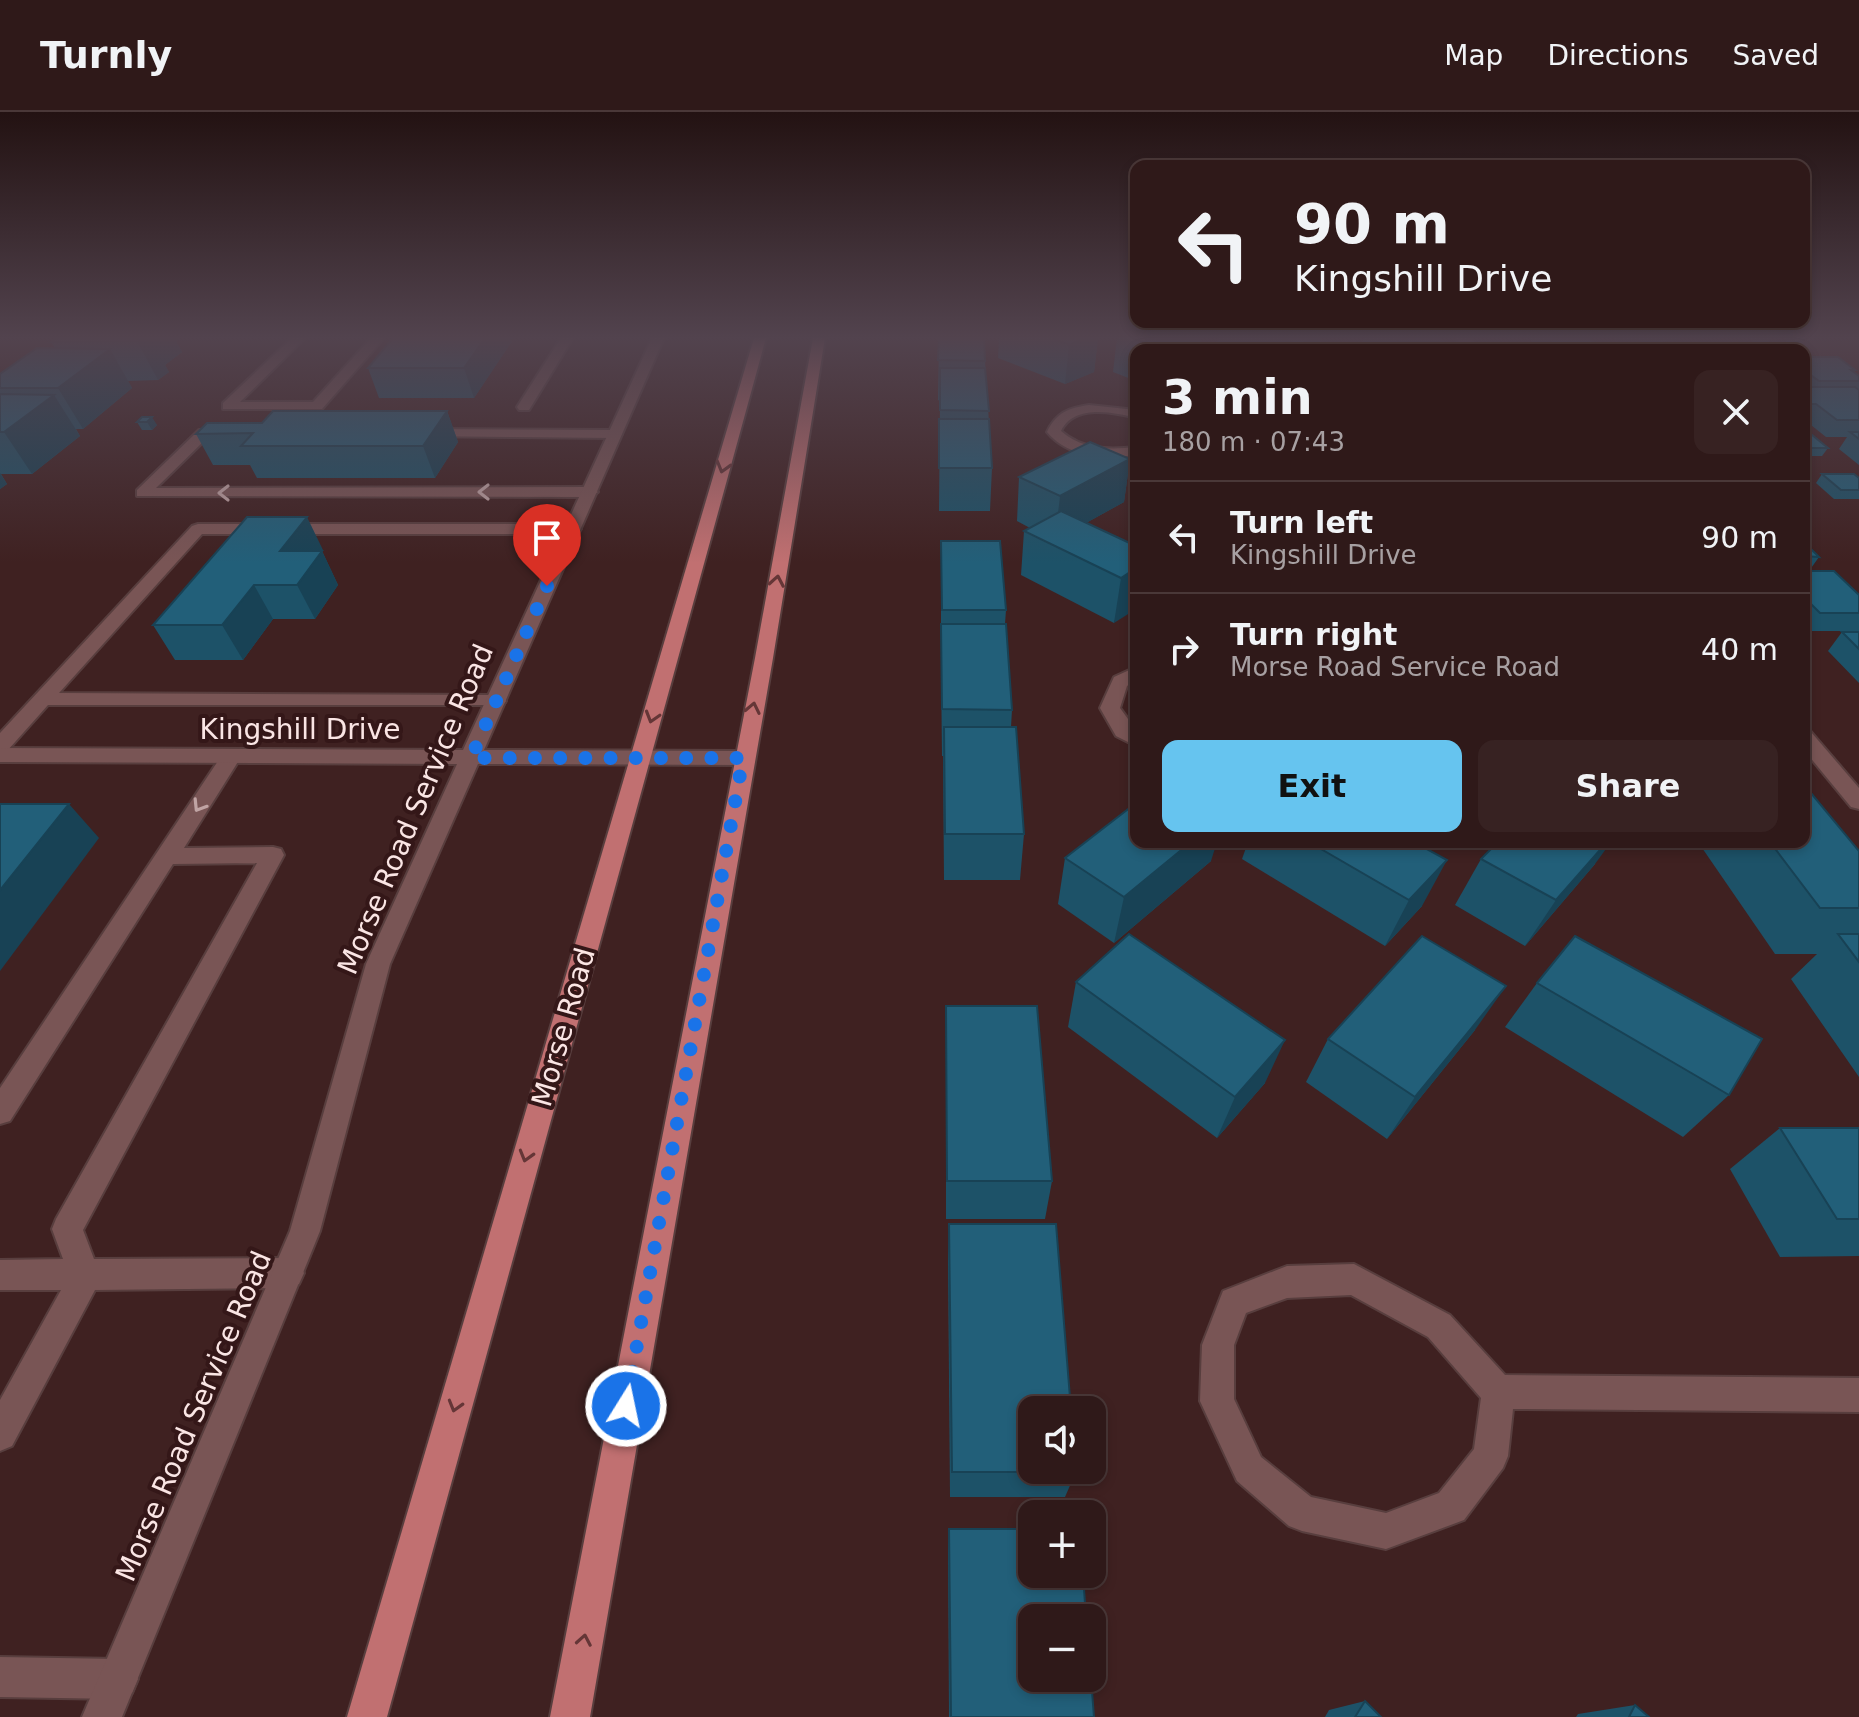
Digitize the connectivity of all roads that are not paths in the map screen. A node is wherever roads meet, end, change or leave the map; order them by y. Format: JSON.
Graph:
{"nodes":[{"id":1,"x":624,"y":413,"type":"edge"},
{"id":2,"x":738,"y":413,"type":"edge"},
{"id":3,"x":806,"y":413,"type":"edge"},
{"id":4,"x":1078,"y":413,"type":"edge"},
{"id":5,"x":251,"y":433,"type":"edge"},
{"id":6,"x":410,"y":433,"type":"edge"},
{"id":7,"x":615,"y":434,"type":"junction"},
{"id":8,"x":1130,"y":452,"type":"edge"},
{"id":9,"x":590,"y":492,"type":"junction"},
{"id":10,"x":573,"y":529,"type":"junction"},
{"id":11,"x":1130,"y":674,"type":"edge"},
{"id":12,"x":43,"y":699,"type":"junction"},
{"id":13,"x":496,"y":701,"type":"junction"},
{"id":14,"x":1130,"y":735,"type":"edge"},
{"id":15,"x":1810,"y":744,"type":"edge"},
{"id":16,"x":0,"y":746,"type":"edge"},
{"id":17,"x":0,"y":755,"type":"edge"},
{"id":18,"x":231,"y":757,"type":"junction"},
{"id":19,"x":471,"y":758,"type":"junction"},
{"id":20,"x":639,"y":758,"type":"junction"},
{"id":21,"x":743,"y":758,"type":"junction"},
{"id":22,"x":1859,"y":802,"type":"edge"},
{"id":23,"x":168,"y":856,"type":"junction"},
{"id":24,"x":0,"y":1112,"type":"edge"},
{"id":25,"x":288,"y":1273,"type":"junction"},
{"id":26,"x":0,"y":1275,"type":"edge"},
{"id":27,"x":85,"y":1277,"type":"junction"},
{"id":28,"x":1498,"y":1392,"type":"junction"},
{"id":29,"x":1859,"y":1395,"type":"edge"},
{"id":30,"x":0,"y":1434,"type":"edge"},
{"id":31,"x":0,"y":1677,"type":"edge"},
{"id":32,"x":118,"y":1679,"type":"junction"},
{"id":33,"x":102,"y":1717,"type":"edge"},
{"id":34,"x":367,"y":1717,"type":"edge"},
{"id":35,"x":570,"y":1717,"type":"edge"}],
"edges":[{"from":1,"to":7,"type":"street","name":"Morse Road Service Road"},
{"from":2,"to":20,"type":"main road","name":"Morse Road","one_way":true},
{"from":21,"to":3,"type":"main road","one_way":true},
{"from":4,"to":8,"type":"street"},
{"from":9,"to":5,"type":"street","one_way":true},
{"from":6,"to":7,"type":"street"},
{"from":7,"to":9,"type":"street","name":"Morse Road Service Road"},
{"from":9,"to":10,"type":"street","name":"Morse Road Service Road"},
{"from":10,"to":12,"type":"street"},
{"from":10,"to":13,"type":"street","name":"Morse Road Service Road"},
{"from":11,"to":14,"type":"street"},
{"from":12,"to":13,"type":"street"},
{"from":12,"to":16,"type":"street"},
{"from":13,"to":19,"type":"street","name":"Morse Road Service Road"},
{"from":15,"to":22,"type":"street"},
{"from":17,"to":18,"type":"street","name":"Kingshill Drive"},
{"from":18,"to":19,"type":"street","name":"Kingshill Drive"},
{"from":18,"to":23,"type":"street","one_way":true},
{"from":19,"to":20,"type":"street","name":"Kingshill Drive"},
{"from":19,"to":25,"type":"street","name":"Morse Road Service Road"},
{"from":20,"to":21,"type":"street","name":"Kingshill Drive"},
{"from":20,"to":34,"type":"main road","name":"Morse Road","one_way":true},
{"from":35,"to":21,"type":"main road","one_way":true},
{"from":23,"to":24,"type":"street"},
{"from":23,"to":27,"type":"street"},
{"from":25,"to":27,"type":"street"},
{"from":25,"to":32,"type":"street","name":"Morse Road Service Road"},
{"from":26,"to":27,"type":"street"},
{"from":27,"to":30,"type":"street"},
{"from":28,"to":28,"type":"street"},
{"from":28,"to":29,"type":"street"},
{"from":31,"to":32,"type":"street"},
{"from":32,"to":33,"type":"street","name":"Morse Road Service Road"}]}
